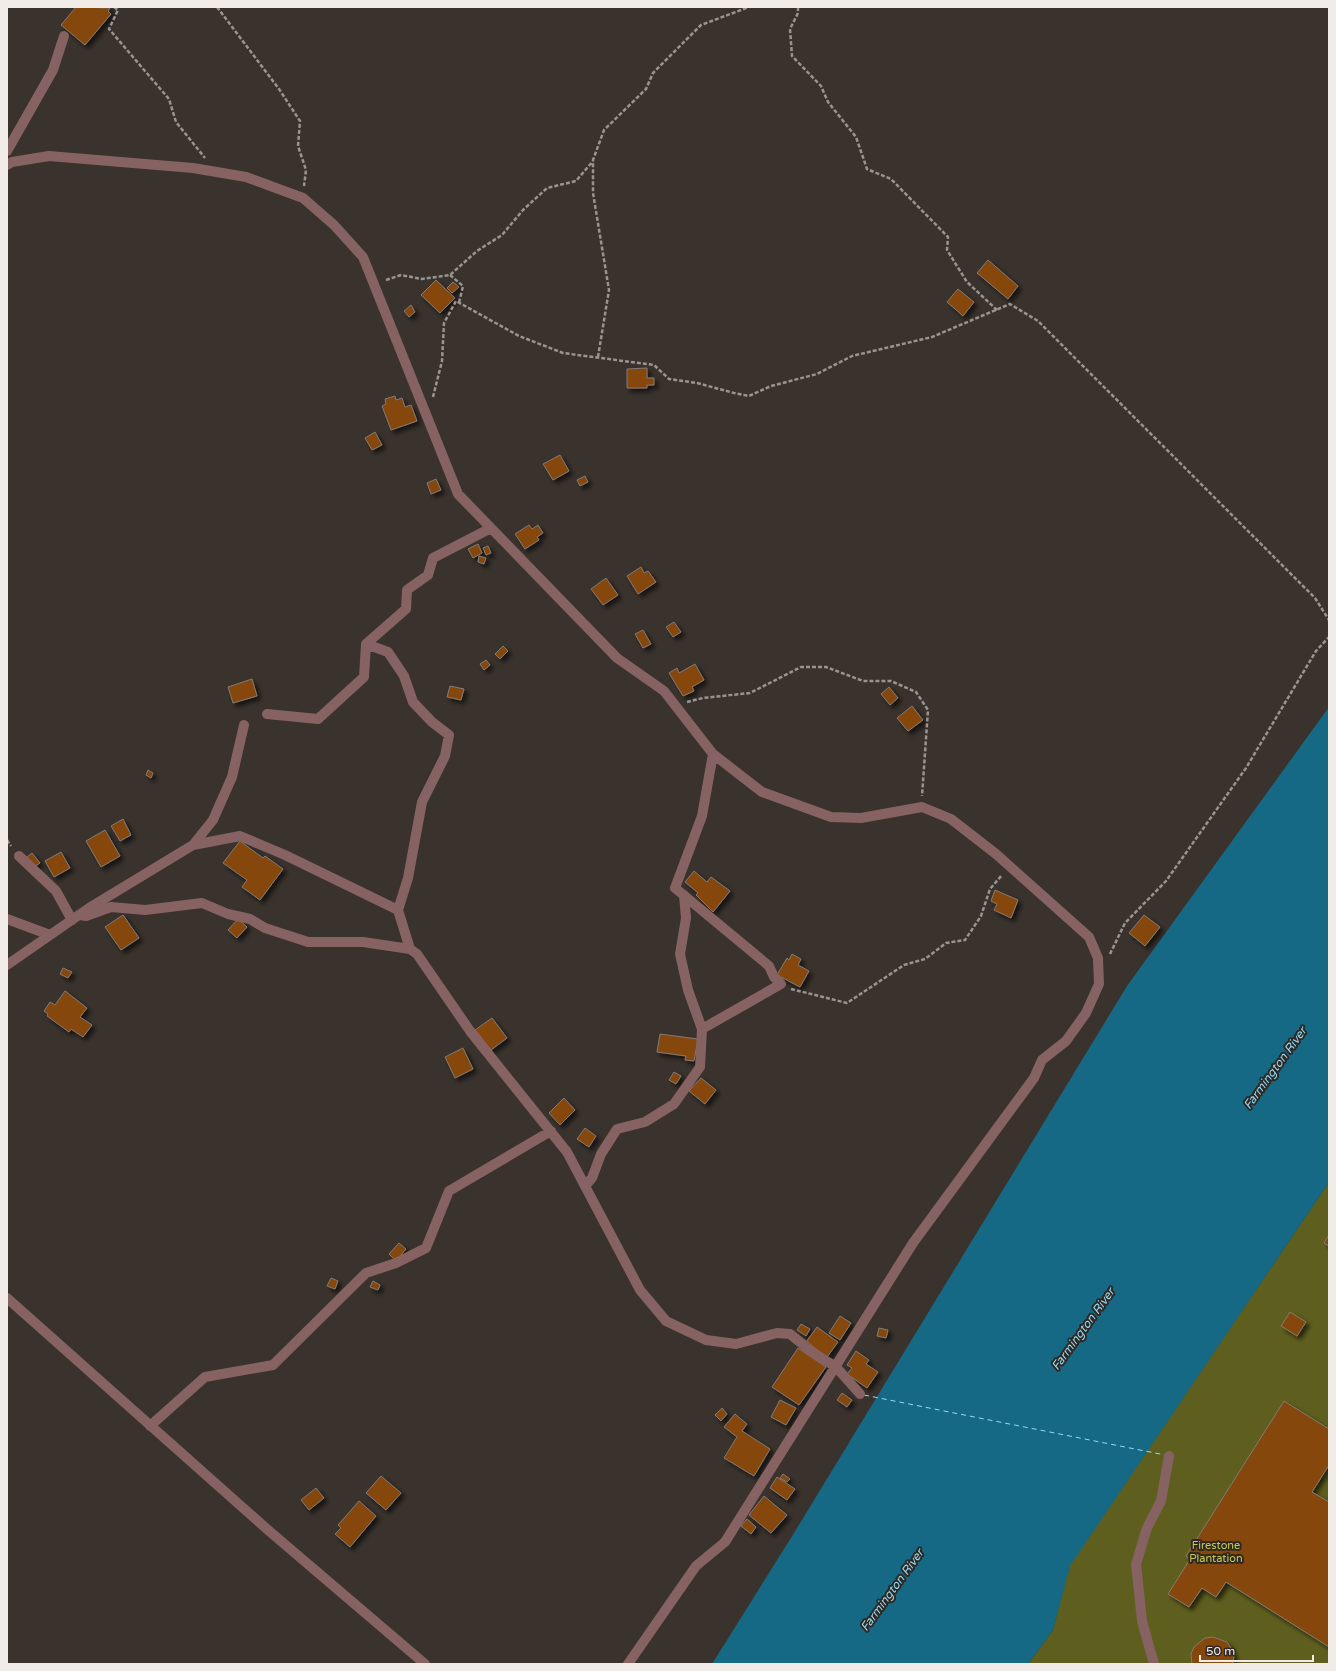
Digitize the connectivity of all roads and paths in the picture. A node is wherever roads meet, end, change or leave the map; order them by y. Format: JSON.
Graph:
{"nodes":[{"id":1,"x":114,"y":7,"type":"edge"},
{"id":2,"x":217,"y":7,"type":"edge"},
{"id":3,"x":749,"y":7,"type":"edge"},
{"id":4,"x":798,"y":7,"type":"edge"},
{"id":5,"x":64,"y":36,"type":"dead end"},
{"id":6,"x":7,"y":151,"type":"edge"},
{"id":7,"x":593,"y":160,"type":"junction"},
{"id":8,"x":7,"y":166,"type":"edge"},
{"id":9,"x":214,"y":172,"type":"junction"},
{"id":10,"x":303,"y":198,"type":"junction"},
{"id":11,"x":450,"y":275,"type":"junction"},
{"id":12,"x":373,"y":284,"type":"junction"},
{"id":13,"x":459,"y":303,"type":"junction"},
{"id":14,"x":997,"y":310,"type":"junction"},
{"id":15,"x":598,"y":357,"type":"junction"},
{"id":16,"x":427,"y":418,"type":"junction"},
{"id":17,"x":491,"y":528,"type":"junction"},
{"id":18,"x":1329,"y":620,"type":"edge"},
{"id":19,"x":1329,"y":637,"type":"edge"},
{"id":20,"x":366,"y":644,"type":"junction"},
{"id":21,"x":675,"y":705,"type":"junction"},
{"id":22,"x":267,"y":714,"type":"dead end"},
{"id":23,"x":244,"y":725,"type":"dead end"},
{"id":24,"x":713,"y":754,"type":"junction"},
{"id":25,"x":922,"y":807,"type":"junction"},
{"id":26,"x":192,"y":845,"type":"junction"},
{"id":27,"x":19,"y":856,"type":"dead end"},
{"id":28,"x":1009,"y":866,"type":"junction"},
{"id":29,"x":684,"y":895,"type":"junction"},
{"id":30,"x":398,"y":910,"type":"junction"},
{"id":31,"x":75,"y":917,"type":"junction"},
{"id":32,"x":7,"y":919,"type":"edge"},
{"id":33,"x":50,"y":935,"type":"junction"},
{"id":34,"x":410,"y":950,"type":"junction"},
{"id":35,"x":1109,"y":959,"type":"dead end"},
{"id":36,"x":7,"y":964,"type":"edge"},
{"id":37,"x":782,"y":984,"type":"junction"},
{"id":38,"x":702,"y":1029,"type":"junction"},
{"id":39,"x":551,"y":1131,"type":"junction"},
{"id":40,"x":585,"y":1186,"type":"junction"},
{"id":41,"x":7,"y":1298,"type":"edge"},
{"id":42,"x":836,"y":1367,"type":"junction"},
{"id":43,"x":860,"y":1394,"type":"dead end"},
{"id":44,"x":150,"y":1426,"type":"junction"},
{"id":45,"x":1169,"y":1456,"type":"dead end"},
{"id":46,"x":425,"y":1664,"type":"edge"},
{"id":47,"x":628,"y":1664,"type":"edge"},
{"id":48,"x":1154,"y":1664,"type":"edge"}],
"edges":[{"from":1,"to":9,"type":"path"},
{"from":2,"to":10,"type":"path"},
{"from":3,"to":7,"type":"path"},
{"from":4,"to":14,"type":"path"},
{"from":5,"to":6,"type":"street"},
{"from":7,"to":11,"type":"path"},
{"from":7,"to":15,"type":"path"},
{"from":8,"to":9,"type":"street"},
{"from":9,"to":10,"type":"street"},
{"from":10,"to":12,"type":"street"},
{"from":11,"to":12,"type":"path"},
{"from":11,"to":13,"type":"path"},
{"from":12,"to":16,"type":"street"},
{"from":13,"to":15,"type":"path"},
{"from":13,"to":16,"type":"path"},
{"from":14,"to":15,"type":"path"},
{"from":14,"to":18,"type":"path"},
{"from":16,"to":17,"type":"street"},
{"from":17,"to":20,"type":"street"},
{"from":17,"to":21,"type":"street"},
{"from":19,"to":35,"type":"path"},
{"from":20,"to":22,"type":"street"},
{"from":20,"to":30,"type":"street"},
{"from":21,"to":24,"type":"street"},
{"from":21,"to":25,"type":"path"},
{"from":23,"to":26,"type":"street"},
{"from":24,"to":25,"type":"street"},
{"from":24,"to":29,"type":"street"},
{"from":25,"to":28,"type":"street"},
{"from":26,"to":30,"type":"street"},
{"from":26,"to":31,"type":"street"},
{"from":27,"to":31,"type":"street"},
{"from":28,"to":37,"type":"path"},
{"from":28,"to":42,"type":"street"},
{"from":29,"to":37,"type":"street"},
{"from":29,"to":38,"type":"street"},
{"from":30,"to":34,"type":"street"},
{"from":31,"to":33,"type":"street"},
{"from":31,"to":34,"type":"street"},
{"from":32,"to":33,"type":"street"},
{"from":33,"to":36,"type":"street"},
{"from":34,"to":39,"type":"street"},
{"from":37,"to":38,"type":"street"},
{"from":38,"to":40,"type":"street"},
{"from":39,"to":40,"type":"street"},
{"from":39,"to":44,"type":"street"},
{"from":40,"to":42,"type":"street"},
{"from":41,"to":44,"type":"street"},
{"from":42,"to":43,"type":"street"},
{"from":42,"to":47,"type":"street"},
{"from":44,"to":46,"type":"street"},
{"from":45,"to":48,"type":"street"}]}
